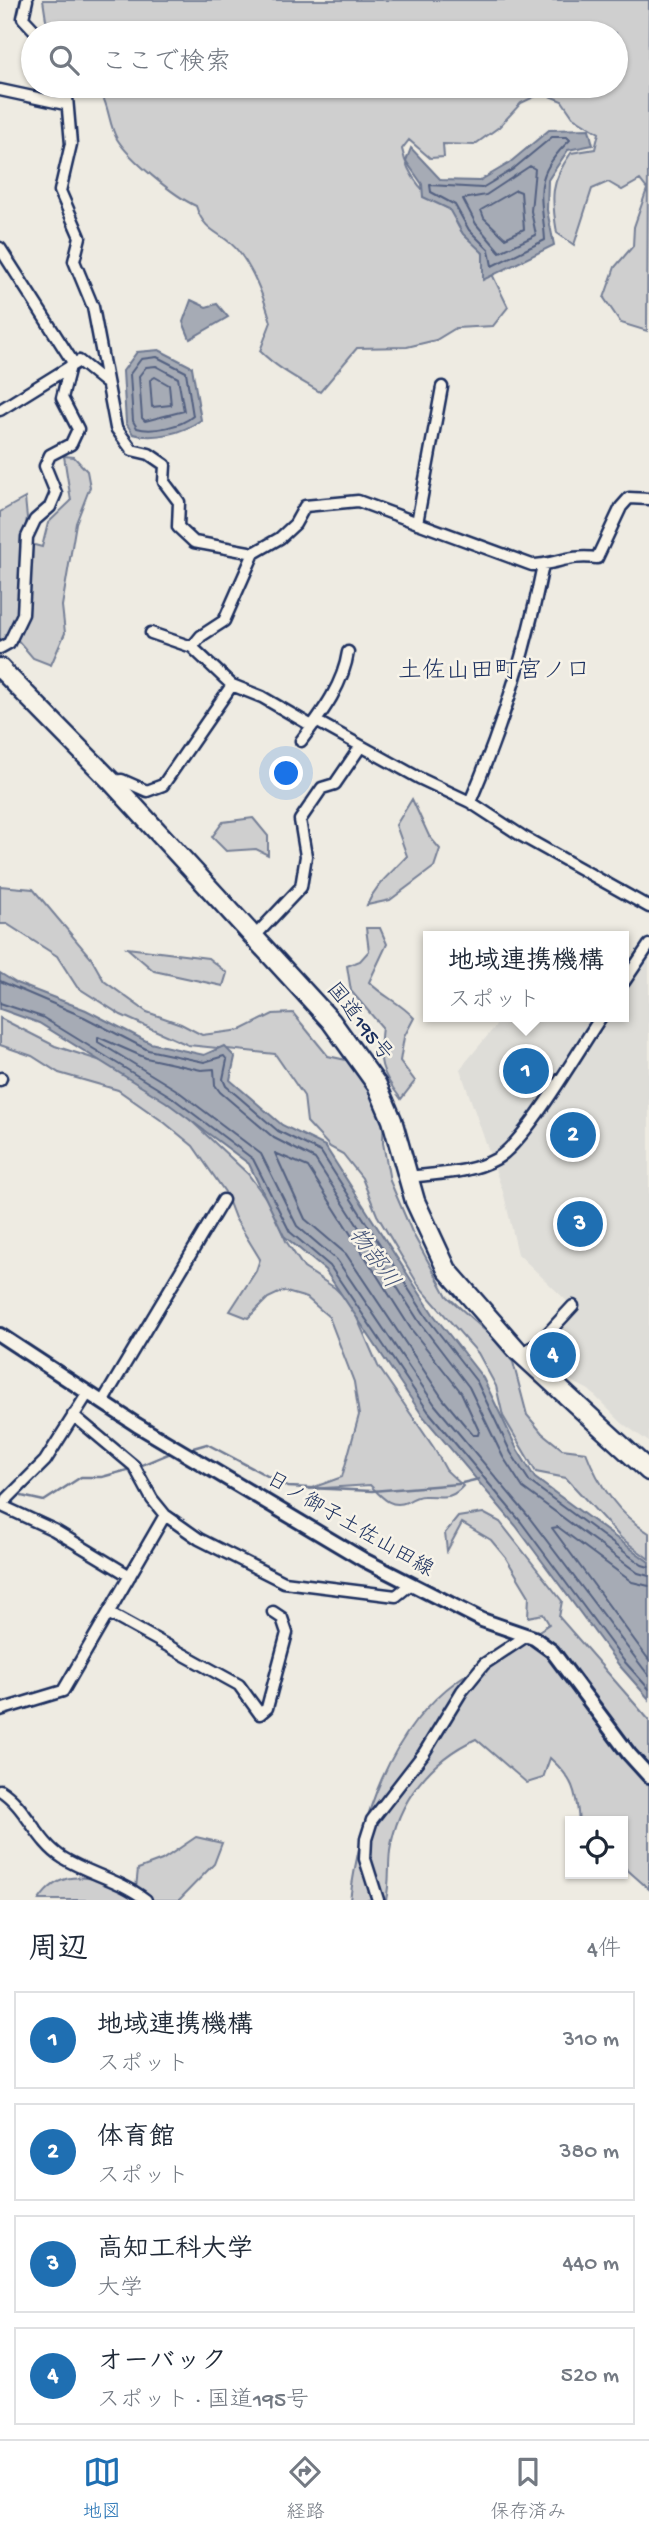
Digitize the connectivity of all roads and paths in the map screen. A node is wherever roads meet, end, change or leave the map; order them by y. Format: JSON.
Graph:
{"nodes":[{"id":1,"x":27,"y":0,"type":"edge"},
{"id":2,"x":26,"y":21,"type":"edge"},
{"id":3,"x":0,"y":90,"type":"edge"},
{"id":4,"x":21,"y":95,"type":"edge"},
{"id":5,"x":37,"y":98,"type":"edge"},
{"id":6,"x":65,"y":98,"type":"edge"},
{"id":7,"x":65,"y":104,"type":"junction"},
{"id":8,"x":0,"y":248,"type":"edge"},
{"id":9,"x":72,"y":365,"type":"junction"},
{"id":10,"x":106,"y":383,"type":"junction"},
{"id":11,"x":442,"y":387,"type":"dead end"},
{"id":12,"x":0,"y":410,"type":"edge"},
{"id":13,"x":649,"y":499,"type":"edge"},
{"id":14,"x":417,"y":523,"type":"junction"},
{"id":15,"x":254,"y":554,"type":"junction"},
{"id":16,"x":544,"y":565,"type":"junction"},
{"id":17,"x":151,"y":633,"type":"dead end"},
{"id":18,"x":192,"y":647,"type":"junction"},
{"id":19,"x":0,"y":648,"type":"edge"},
{"id":20,"x":348,"y":652,"type":"dead end"},
{"id":21,"x":0,"y":668,"type":"edge"},
{"id":22,"x":232,"y":685,"type":"junction"},
{"id":23,"x":314,"y":723,"type":"junction"},
{"id":24,"x":301,"y":741,"type":"dead end"},
{"id":25,"x":361,"y":746,"type":"junction"},
{"id":26,"x":111,"y":781,"type":"junction"},
{"id":27,"x":470,"y":802,"type":"junction"},
{"id":28,"x":649,"y":907,"type":"edge"},
{"id":29,"x":255,"y":936,"type":"junction"},
{"id":30,"x":649,"y":945,"type":"edge"},
{"id":31,"x":629,"y":975,"type":"edge"},
{"id":32,"x":598,"y":1022,"type":"edge"},
{"id":33,"x":408,"y":1177,"type":"junction"},
{"id":34,"x":223,"y":1200,"type":"dead end"},
{"id":35,"x":573,"y":1306,"type":"dead end"},
{"id":36,"x":0,"y":1335,"type":"edge"},
{"id":37,"x":520,"y":1354,"type":"junction"},
{"id":38,"x":88,"y":1393,"type":"junction"},
{"id":39,"x":103,"y":1401,"type":"junction"},
{"id":40,"x":73,"y":1415,"type":"junction"},
{"id":41,"x":649,"y":1471,"type":"edge"},
{"id":42,"x":0,"y":1506,"type":"edge"},
{"id":43,"x":165,"y":1515,"type":"junction"},
{"id":44,"x":130,"y":1576,"type":"junction"},
{"id":45,"x":411,"y":1584,"type":"junction"},
{"id":46,"x":273,"y":1612,"type":"dead end"},
{"id":47,"x":110,"y":1614,"type":"junction"},
{"id":48,"x":528,"y":1634,"type":"junction"},
{"id":49,"x":0,"y":1710,"type":"edge"},
{"id":50,"x":649,"y":1776,"type":"edge"},
{"id":51,"x":0,"y":1790,"type":"edge"},
{"id":52,"x":146,"y":1900,"type":"edge"},
{"id":53,"x":378,"y":1900,"type":"edge"}],
"edges":[{"from":1,"to":2,"type":"street"},
{"from":3,"to":4,"type":"street"},
{"from":5,"to":7,"type":"street"},
{"from":6,"to":7,"type":"street"},
{"from":7,"to":10,"type":"street"},
{"from":8,"to":9,"type":"street"},
{"from":9,"to":10,"type":"street"},
{"from":9,"to":12,"type":"street"},
{"from":9,"to":19,"type":"street"},
{"from":10,"to":15,"type":"street"},
{"from":11,"to":14,"type":"street"},
{"from":13,"to":16,"type":"street"},
{"from":14,"to":15,"type":"street"},
{"from":14,"to":16,"type":"street"},
{"from":15,"to":18,"type":"street"},
{"from":16,"to":27,"type":"street"},
{"from":17,"to":18,"type":"street"},
{"from":18,"to":22,"type":"street"},
{"from":20,"to":23,"type":"street"},
{"from":21,"to":26,"type":"highway","name":"国道195号"},
{"from":22,"to":23,"type":"street"},
{"from":22,"to":26,"type":"street"},
{"from":23,"to":24,"type":"street"},
{"from":23,"to":25,"type":"street"},
{"from":25,"to":27,"type":"street"},
{"from":25,"to":29,"type":"street"},
{"from":26,"to":29,"type":"highway","name":"国道195号"},
{"from":27,"to":28,"type":"street"},
{"from":29,"to":33,"type":"highway","name":"国道195号"},
{"from":30,"to":31,"type":"street"},
{"from":32,"to":33,"type":"street"},
{"from":33,"to":37,"type":"highway","name":"国道195号"},
{"from":34,"to":39,"type":"street"},
{"from":35,"to":37,"type":"street"},
{"from":36,"to":38,"type":"main road","name":"日ノ御子土佐山田線"},
{"from":37,"to":41,"type":"highway","name":"国道195号"},
{"from":38,"to":39,"type":"main road","name":"日ノ御子土佐山田線"},
{"from":38,"to":40,"type":"street"},
{"from":39,"to":45,"type":"main road","name":"日ノ御子土佐山田線"},
{"from":40,"to":42,"type":"street"},
{"from":40,"to":43,"type":"street"},
{"from":42,"to":44,"type":"street"},
{"from":43,"to":44,"type":"street"},
{"from":43,"to":45,"type":"street"},
{"from":44,"to":47,"type":"street"},
{"from":45,"to":48,"type":"main road","name":"日ノ御子土佐山田線"},
{"from":46,"to":47,"type":"street"},
{"from":47,"to":49,"type":"street"},
{"from":48,"to":50,"type":"main road","name":"日ノ御子土佐山田線"},
{"from":48,"to":53,"type":"street"},
{"from":51,"to":52,"type":"street"}]}
